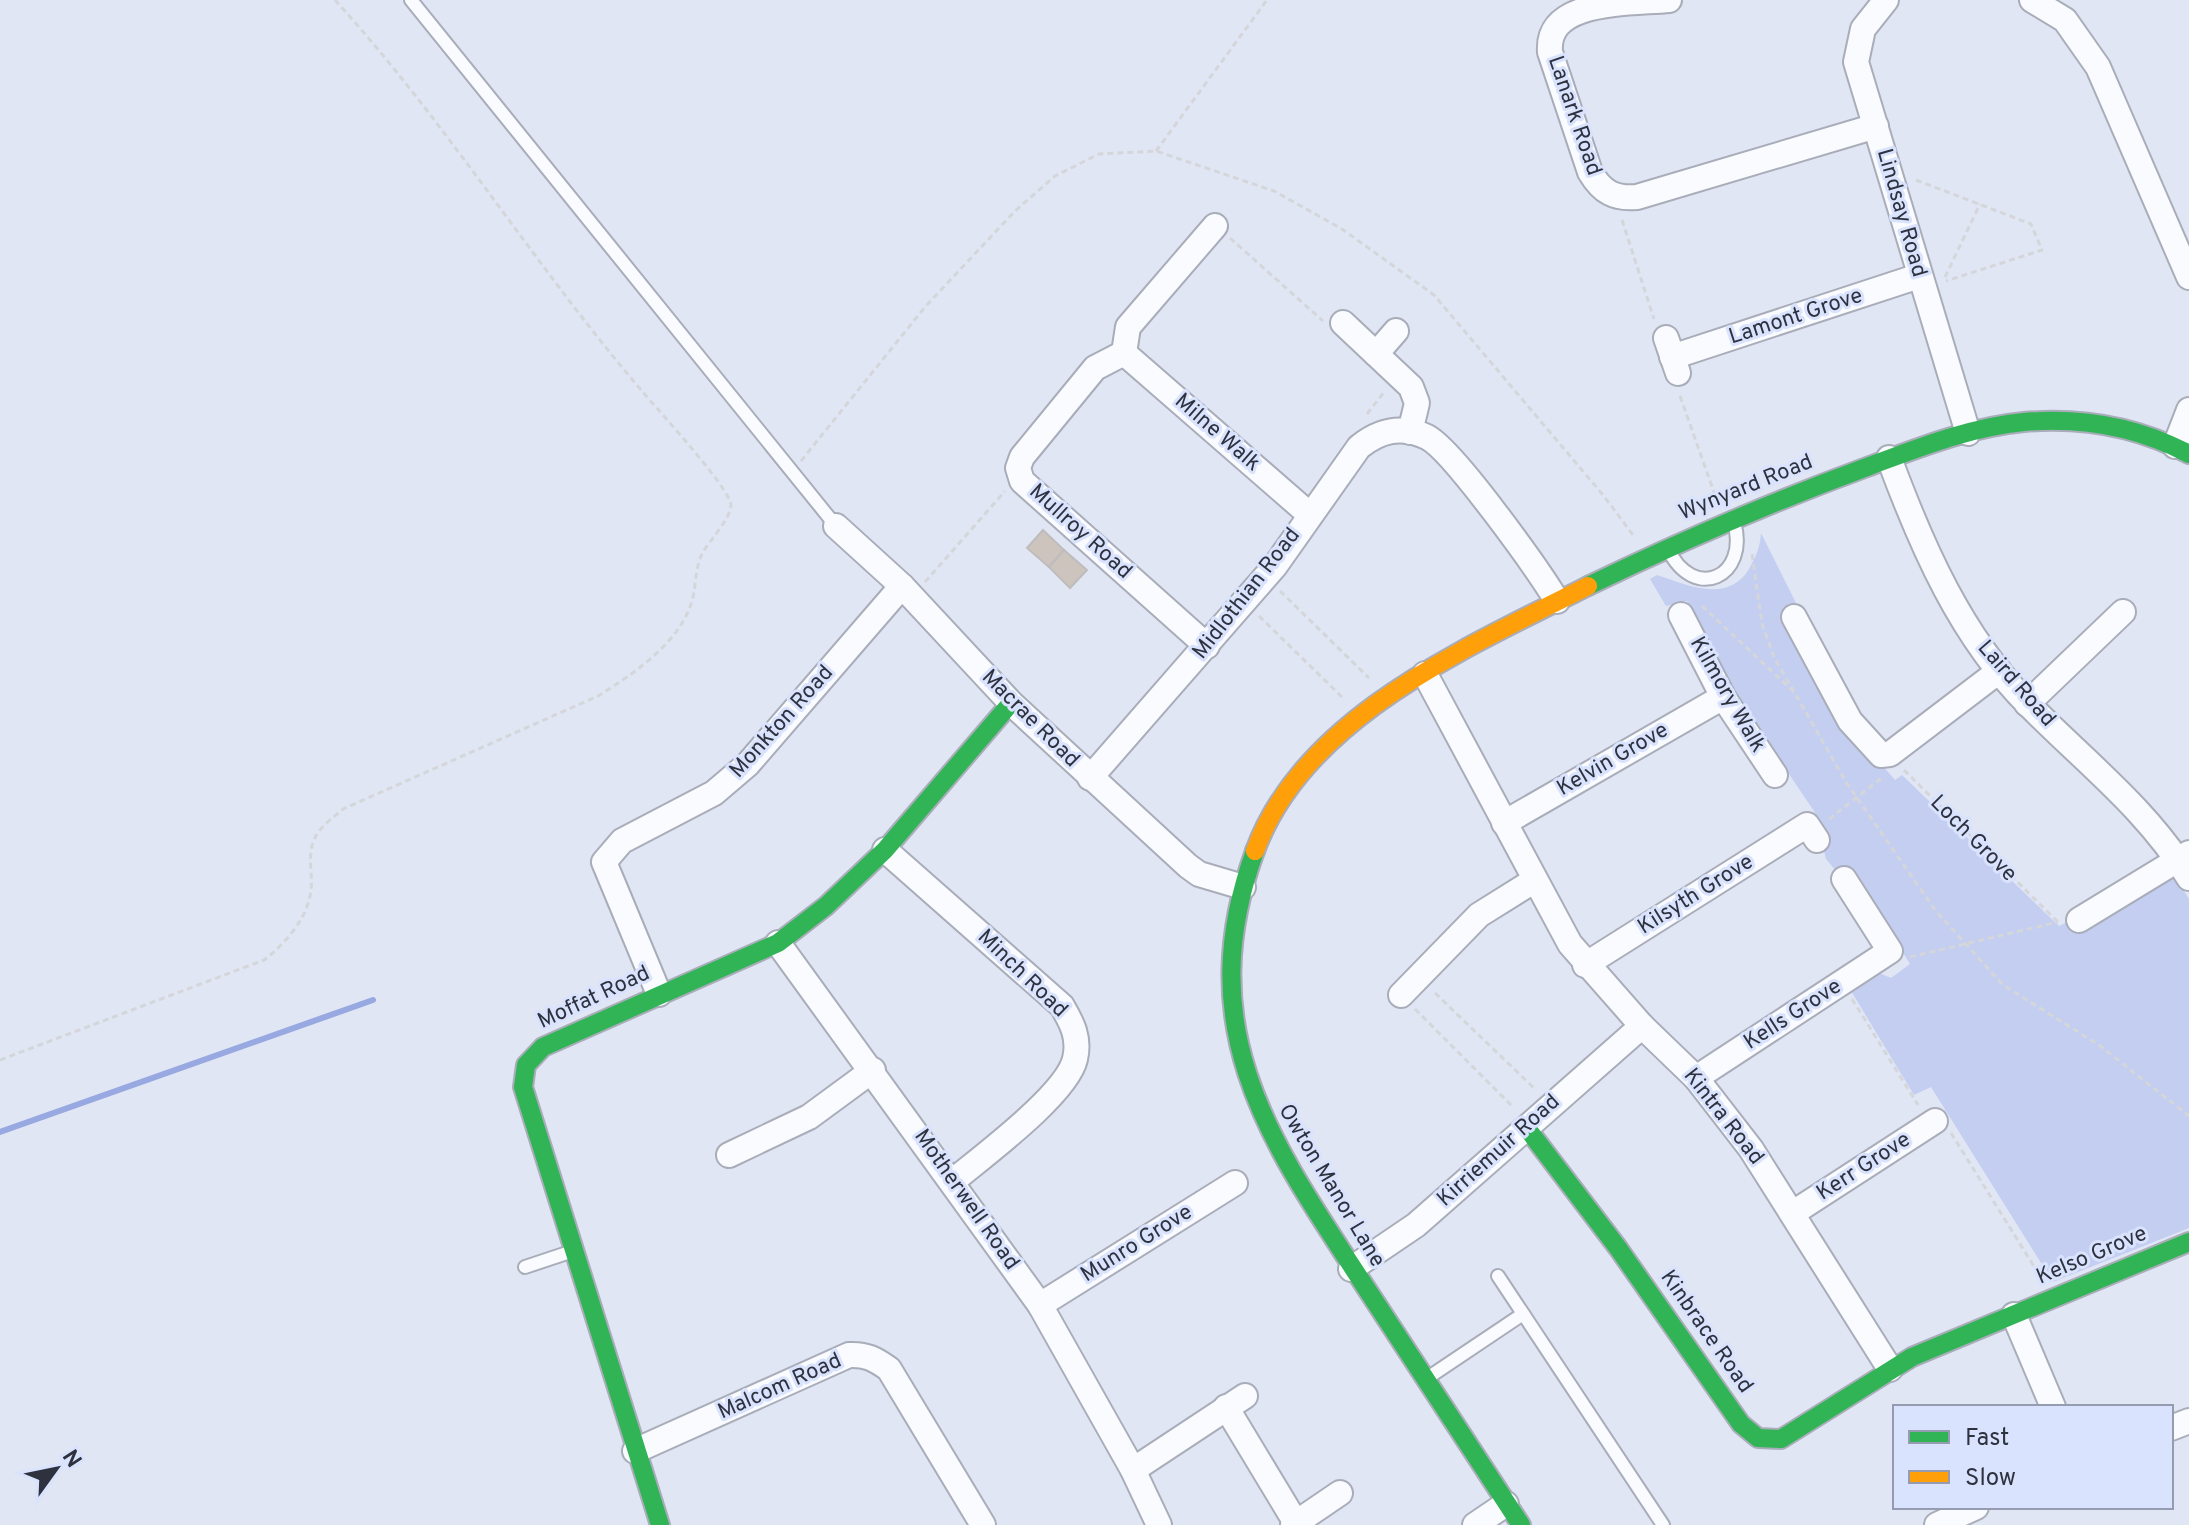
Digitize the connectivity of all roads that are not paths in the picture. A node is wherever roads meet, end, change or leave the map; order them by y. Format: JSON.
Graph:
{"nodes":[{"id":1,"x":411,"y":0,"type":"edge"},
{"id":2,"x":1669,"y":0,"type":"edge"},
{"id":3,"x":2032,"y":0,"type":"edge"},
{"id":4,"x":1871,"y":4,"type":"edge"},
{"id":5,"x":1876,"y":126,"type":"junction"},
{"id":6,"x":1214,"y":228,"type":"road end"},
{"id":7,"x":1919,"y":276,"type":"junction"},
{"id":8,"x":2189,"y":277,"type":"edge"},
{"id":9,"x":1334,"y":323,"type":"road end"},
{"id":10,"x":1396,"y":331,"type":"dead end"},
{"id":11,"x":1669,"y":350,"type":"road end"},
{"id":12,"x":1124,"y":353,"type":"junction"},
{"id":13,"x":1376,"y":354,"type":"junction"},
{"id":14,"x":2189,"y":410,"type":"edge"},
{"id":15,"x":1410,"y":432,"type":"junction"},
{"id":16,"x":1968,"y":433,"type":"junction"},
{"id":17,"x":2182,"y":450,"type":"edge"},
{"id":18,"x":1889,"y":458,"type":"junction"},
{"id":19,"x":1309,"y":514,"type":"junction"},
{"id":20,"x":1729,"y":518,"type":"junction"},
{"id":21,"x":836,"y":526,"type":"joint"},
{"id":22,"x":1666,"y":546,"type":"junction"},
{"id":23,"x":907,"y":591,"type":"junction"},
{"id":24,"x":1557,"y":601,"type":"junction"},
{"id":25,"x":1689,"y":608,"type":"road end"},
{"id":26,"x":2123,"y":612,"type":"dead end"},
{"id":27,"x":1794,"y":617,"type":"dead end"},
{"id":28,"x":1207,"y":646,"type":"junction"},
{"id":29,"x":1999,"y":671,"type":"junction"},
{"id":30,"x":1425,"y":674,"type":"junction"},
{"id":31,"x":1723,"y":697,"type":"junction"},
{"id":32,"x":1011,"y":703,"type":"junction"},
{"id":33,"x":2027,"y":704,"type":"junction"},
{"id":34,"x":1352,"y":721,"type":"joint"},
{"id":35,"x":1775,"y":775,"type":"dead end"},
{"id":36,"x":1090,"y":778,"type":"junction"},
{"id":37,"x":1504,"y":823,"type":"junction"},
{"id":38,"x":1808,"y":827,"type":"road end"},
{"id":39,"x":885,"y":850,"type":"junction"},
{"id":40,"x":2185,"y":864,"type":"edge"},
{"id":41,"x":1844,"y":879,"type":"dead end"},
{"id":42,"x":1535,"y":880,"type":"junction"},
{"id":43,"x":1243,"y":887,"type":"junction"},
{"id":44,"x":2068,"y":921,"type":"road end"},
{"id":45,"x":778,"y":943,"type":"junction"},
{"id":46,"x":1585,"y":965,"type":"junction"},
{"id":47,"x":1409,"y":986,"type":"road end"},
{"id":48,"x":659,"y":994,"type":"junction"},
{"id":49,"x":1642,"y":1026,"type":"junction"},
{"id":50,"x":873,"y":1070,"type":"junction"},
{"id":51,"x":1696,"y":1078,"type":"junction"},
{"id":52,"x":1933,"y":1122,"type":"road end"},
{"id":53,"x":1528,"y":1125,"type":"junction"},
{"id":54,"x":729,"y":1155,"type":"dead end"},
{"id":55,"x":953,"y":1181,"type":"junction"},
{"id":56,"x":1235,"y":1183,"type":"dead end"},
{"id":57,"x":1793,"y":1213,"type":"junction"},
{"id":58,"x":2189,"y":1242,"type":"edge"},
{"id":59,"x":573,"y":1251,"type":"junction"},
{"id":60,"x":525,"y":1267,"type":"dead end"},
{"id":61,"x":1351,"y":1269,"type":"junction"},
{"id":62,"x":1498,"y":1276,"type":"dead end"},
{"id":63,"x":1040,"y":1305,"type":"junction"},
{"id":64,"x":1523,"y":1314,"type":"junction"},
{"id":65,"x":2014,"y":1315,"type":"junction"},
{"id":66,"x":1890,"y":1369,"type":"junction"},
{"id":67,"x":1423,"y":1381,"type":"junction"},
{"id":68,"x":2052,"y":1405,"type":"edge"},
{"id":69,"x":635,"y":1451,"type":"junction"},
{"id":70,"x":1133,"y":1470,"type":"junction"},
{"id":71,"x":1340,"y":1493,"type":"dead end"},
{"id":72,"x":1506,"y":1504,"type":"junction"},
{"id":73,"x":1972,"y":1514,"type":"edge"},
{"id":74,"x":1295,"y":1524,"type":"edge"},
{"id":75,"x":660,"y":1525,"type":"edge"},
{"id":76,"x":983,"y":1525,"type":"edge"},
{"id":77,"x":1159,"y":1525,"type":"edge"},
{"id":78,"x":1475,"y":1525,"type":"edge"},
{"id":79,"x":1521,"y":1525,"type":"edge"},
{"id":80,"x":1663,"y":1525,"type":"edge"},
{"id":81,"x":1937,"y":1525,"type":"edge"}],
"edges":[{"from":1,"to":21,"type":"lane"},
{"from":2,"to":5,"type":"street","name":"Lanark Road"},
{"from":3,"to":8,"type":"street"},
{"from":4,"to":5,"type":"street","name":"Lindsay Road"},
{"from":5,"to":7,"type":"street","name":"Lindsay Road"},
{"from":6,"to":12,"type":"street"},
{"from":7,"to":11,"type":"street","name":"Lamont Grove"},
{"from":7,"to":16,"type":"street","name":"Lindsay Road"},
{"from":9,"to":13,"type":"street"},
{"from":10,"to":13,"type":"street"},
{"from":12,"to":19,"type":"street","name":"Milne Walk"},
{"from":12,"to":28,"type":"street","name":"Mullroy Road"},
{"from":13,"to":15,"type":"street"},
{"from":14,"to":17,"type":"street"},
{"from":15,"to":19,"type":"street","name":"Midlothian Road"},
{"from":15,"to":24,"type":"street"},
{"from":16,"to":17,"type":"street","name":"Wynyard Road"},
{"from":16,"to":18,"type":"street","name":"Wynyard Road"},
{"from":18,"to":20,"type":"street","name":"Wynyard Road"},
{"from":18,"to":29,"type":"street","name":"Laird Road"},
{"from":19,"to":28,"type":"street","name":"Midlothian Road"},
{"from":20,"to":22,"type":"street","name":"Wynyard Road"},
{"from":20,"to":22,"type":"lane"},
{"from":21,"to":23,"type":"street","name":"Macrae Road"},
{"from":22,"to":24,"type":"street","name":"Wynyard Road"},
{"from":23,"to":32,"type":"street","name":"Macrae Road"},
{"from":23,"to":48,"type":"street","name":"Monkton Road"},
{"from":24,"to":30,"type":"street","name":"Wynyard Road"},
{"from":25,"to":31,"type":"street","name":"Kilmory Walk"},
{"from":26,"to":33,"type":"street"},
{"from":27,"to":29,"type":"street"},
{"from":28,"to":36,"type":"street","name":"Midlothian Road"},
{"from":29,"to":33,"type":"street","name":"Laird Road"},
{"from":30,"to":34,"type":"street","name":"Wynyard Road"},
{"from":30,"to":37,"type":"street","name":"Kintra Road"},
{"from":31,"to":35,"type":"street","name":"Kilmory Walk"},
{"from":31,"to":37,"type":"street","name":"Kelvin Grove"},
{"from":32,"to":36,"type":"street","name":"Macrae Road"},
{"from":32,"to":39,"type":"street","name":"Moffat Road"},
{"from":33,"to":40,"type":"street","name":"Laird Road"},
{"from":34,"to":43,"type":"street","name":"Owton Manor Lane"},
{"from":36,"to":43,"type":"street","name":"Macrae Road"},
{"from":37,"to":42,"type":"street","name":"Kintra Road"},
{"from":38,"to":46,"type":"street","name":"Kilsyth Grove"},
{"from":39,"to":45,"type":"street","name":"Moffat Road"},
{"from":39,"to":55,"type":"street","name":"Minch Road"},
{"from":40,"to":44,"type":"street"},
{"from":41,"to":51,"type":"street","name":"Kells Grove"},
{"from":42,"to":46,"type":"street","name":"Kintra Road"},
{"from":42,"to":47,"type":"street"},
{"from":43,"to":61,"type":"street","name":"Owton Manor Lane"},
{"from":45,"to":48,"type":"street","name":"Moffat Road"},
{"from":45,"to":50,"type":"street","name":"Motherwell Road"},
{"from":46,"to":49,"type":"street","name":"Kintra Road"},
{"from":48,"to":59,"type":"street","name":"Moffat Road"},
{"from":49,"to":51,"type":"street","name":"Kintra Road"},
{"from":49,"to":53,"type":"street","name":"Kirriemuir Road"},
{"from":50,"to":54,"type":"street"},
{"from":50,"to":55,"type":"street","name":"Motherwell Road"},
{"from":51,"to":57,"type":"street","name":"Kintra Road"},
{"from":52,"to":57,"type":"street","name":"Kerr Grove"},
{"from":53,"to":61,"type":"street","name":"Kirriemuir Road"},
{"from":53,"to":66,"type":"street","name":"Kinbrace Road"},
{"from":55,"to":63,"type":"street","name":"Motherwell Road"},
{"from":56,"to":63,"type":"street","name":"Munro Grove"},
{"from":57,"to":66,"type":"street","name":"Kintra Road"},
{"from":58,"to":65,"type":"street","name":"Kelso Grove"},
{"from":59,"to":60,"type":"lane"},
{"from":59,"to":69,"type":"street","name":"Moffat Road"},
{"from":61,"to":67,"type":"street","name":"Owton Manor Lane"},
{"from":62,"to":64,"type":"lane"},
{"from":63,"to":70,"type":"street","name":"Motherwell Road"},
{"from":64,"to":67,"type":"lane"},
{"from":64,"to":80,"type":"lane"},
{"from":65,"to":66,"type":"street"},
{"from":65,"to":68,"type":"street"},
{"from":67,"to":72,"type":"street","name":"Owton Manor Lane"},
{"from":69,"to":75,"type":"street","name":"Moffat Road"},
{"from":69,"to":76,"type":"street","name":"Malcom Road"},
{"from":70,"to":74,"type":"street"},
{"from":70,"to":77,"type":"street","name":"Motherwell Road"},
{"from":71,"to":74,"type":"street"},
{"from":72,"to":78,"type":"street"},
{"from":72,"to":79,"type":"street","name":"Owton Manor Lane"},
{"from":73,"to":81,"type":"street"}]}
